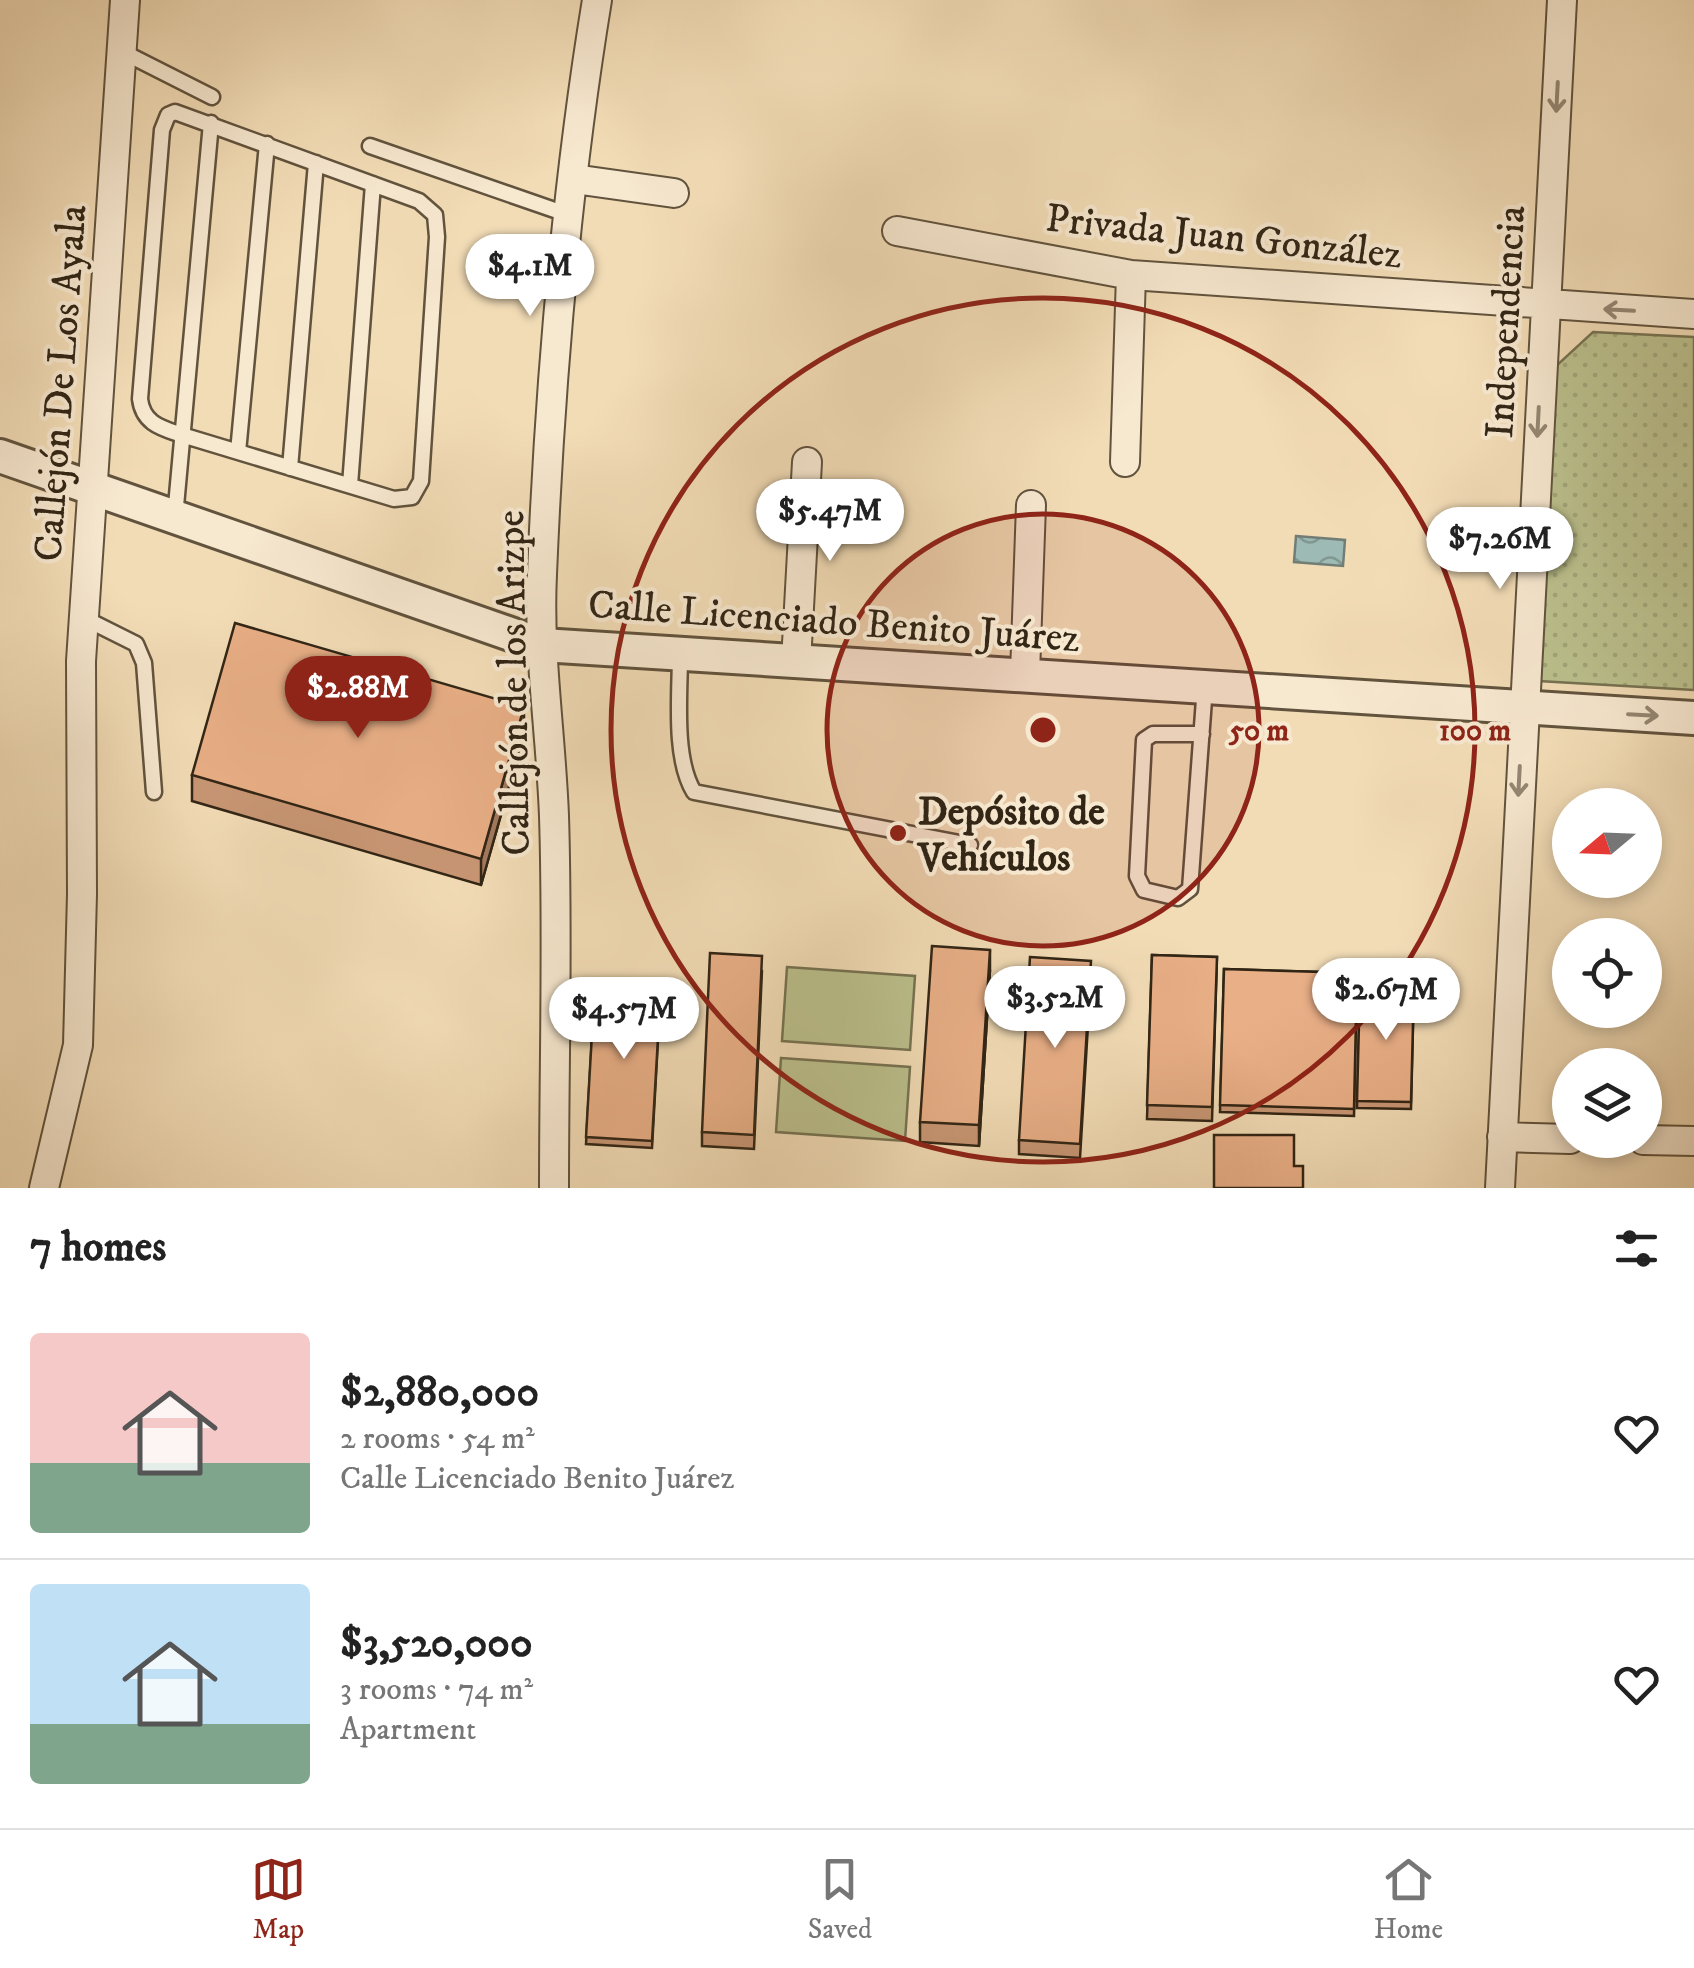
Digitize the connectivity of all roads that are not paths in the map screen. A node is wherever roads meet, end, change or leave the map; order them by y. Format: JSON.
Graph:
{"nodes":[{"id":1,"x":125,"y":0,"type":"edge"},
{"id":2,"x":597,"y":0,"type":"edge"},
{"id":3,"x":1562,"y":0,"type":"edge"},
{"id":4,"x":120,"y":51,"type":"junction"},
{"id":5,"x":212,"y":97,"type":"dead end"},
{"id":6,"x":211,"y":123,"type":"junction"},
{"id":7,"x":267,"y":144,"type":"junction"},
{"id":8,"x":370,"y":146,"type":"dead end"},
{"id":9,"x":316,"y":163,"type":"junction"},
{"id":10,"x":574,"y":179,"type":"junction"},
{"id":11,"x":373,"y":184,"type":"junction"},
{"id":12,"x":674,"y":193,"type":"dead end"},
{"id":13,"x":570,"y":215,"type":"junction"},
{"id":14,"x":897,"y":231,"type":"dead end"},
{"id":15,"x":1131,"y":275,"type":"junction"},
{"id":16,"x":1545,"y":306,"type":"junction"},
{"id":17,"x":1694,"y":314,"type":"edge"},
{"id":18,"x":182,"y":436,"type":"junction"},
{"id":19,"x":238,"y":452,"type":"junction"},
{"id":20,"x":0,"y":456,"type":"edge"},
{"id":21,"x":807,"y":462,"type":"dead end"},
{"id":22,"x":1125,"y":462,"type":"dead end"},
{"id":23,"x":290,"y":468,"type":"junction"},
{"id":24,"x":350,"y":485,"type":"junction"},
{"id":25,"x":92,"y":488,"type":"junction"},
{"id":26,"x":1031,"y":506,"type":"dead end"},
{"id":27,"x":175,"y":518,"type":"junction"},
{"id":28,"x":84,"y":618,"type":"junction"},
{"id":29,"x":542,"y":645,"type":"junction"},
{"id":30,"x":680,"y":654,"type":"junction"},
{"id":31,"x":796,"y":662,"type":"junction"},
{"id":32,"x":1025,"y":674,"type":"junction"},
{"id":33,"x":1204,"y":686,"type":"junction"},
{"id":34,"x":1522,"y":708,"type":"junction"},
{"id":35,"x":1694,"y":718,"type":"edge"},
{"id":36,"x":1202,"y":734,"type":"junction"},
{"id":37,"x":154,"y":792,"type":"dead end"},
{"id":38,"x":970,"y":845,"type":"dead end"},
{"id":39,"x":1502,"y":1137,"type":"junction"},
{"id":40,"x":1552,"y":1138,"type":"edge"},
{"id":41,"x":1662,"y":1140,"type":"edge"},
{"id":42,"x":1694,"y":1141,"type":"edge"},
{"id":43,"x":44,"y":1188,"type":"edge"},
{"id":44,"x":554,"y":1188,"type":"edge"},
{"id":45,"x":1500,"y":1188,"type":"edge"}],
"edges":[{"from":1,"to":4,"type":"street","name":"Callejón De Los Ayala"},
{"from":2,"to":10,"type":"street","name":"Callejón de los Arizpe"},
{"from":3,"to":16,"type":"street","name":"Independencia","one_way":true},
{"from":4,"to":5,"type":"lane"},
{"from":4,"to":25,"type":"street","name":"Callejón De Los Ayala"},
{"from":6,"to":7,"type":"lane"},
{"from":6,"to":18,"type":"lane"},
{"from":6,"to":18,"type":"lane"},
{"from":7,"to":9,"type":"lane"},
{"from":7,"to":19,"type":"lane"},
{"from":8,"to":13,"type":"lane"},
{"from":9,"to":11,"type":"lane"},
{"from":9,"to":23,"type":"lane"},
{"from":10,"to":12,"type":"street"},
{"from":10,"to":13,"type":"street","name":"Callejón de los Arizpe"},
{"from":11,"to":24,"type":"lane"},
{"from":11,"to":24,"type":"lane"},
{"from":13,"to":29,"type":"street","name":"Callejón de los Arizpe"},
{"from":14,"to":15,"type":"street","name":"Privada Juan González"},
{"from":15,"to":16,"type":"street","name":"Privada Juan González"},
{"from":15,"to":22,"type":"street"},
{"from":17,"to":16,"type":"street","name":"Privada Juan González","one_way":true},
{"from":16,"to":34,"type":"street","name":"Independencia","one_way":true},
{"from":18,"to":19,"type":"lane"},
{"from":18,"to":27,"type":"lane"},
{"from":19,"to":23,"type":"lane"},
{"from":20,"to":25,"type":"street","name":"Calle Licenciado Benito Juárez"},
{"from":21,"to":31,"type":"street"},
{"from":23,"to":24,"type":"lane"},
{"from":25,"to":27,"type":"street","name":"Calle Licenciado Benito Juárez"},
{"from":25,"to":28,"type":"street","name":"Callejón De Los Ayala"},
{"from":26,"to":32,"type":"street"},
{"from":27,"to":29,"type":"street","name":"Calle Licenciado Benito Juárez"},
{"from":28,"to":37,"type":"lane"},
{"from":28,"to":43,"type":"street","name":"Callejón De Los Ayala"},
{"from":29,"to":30,"type":"street","name":"Calle Licenciado Benito Juárez"},
{"from":29,"to":44,"type":"street","name":"Callejón de los Arizpe"},
{"from":30,"to":31,"type":"street","name":"Calle Licenciado Benito Juárez"},
{"from":30,"to":38,"type":"lane"},
{"from":31,"to":32,"type":"street","name":"Calle Licenciado Benito Juárez"},
{"from":32,"to":33,"type":"street","name":"Calle Licenciado Benito Juárez"},
{"from":33,"to":34,"type":"street","name":"Calle Licenciado Benito Juárez"},
{"from":33,"to":36,"type":"lane"},
{"from":34,"to":35,"type":"street","name":"Calle Licenciado Benito Juárez","one_way":true},
{"from":34,"to":39,"type":"street","name":"Independencia","one_way":true},
{"from":36,"to":36,"type":"lane"},
{"from":39,"to":40,"type":"street"},
{"from":39,"to":45,"type":"street","name":"Independencia"},
{"from":41,"to":42,"type":"street"}]}
